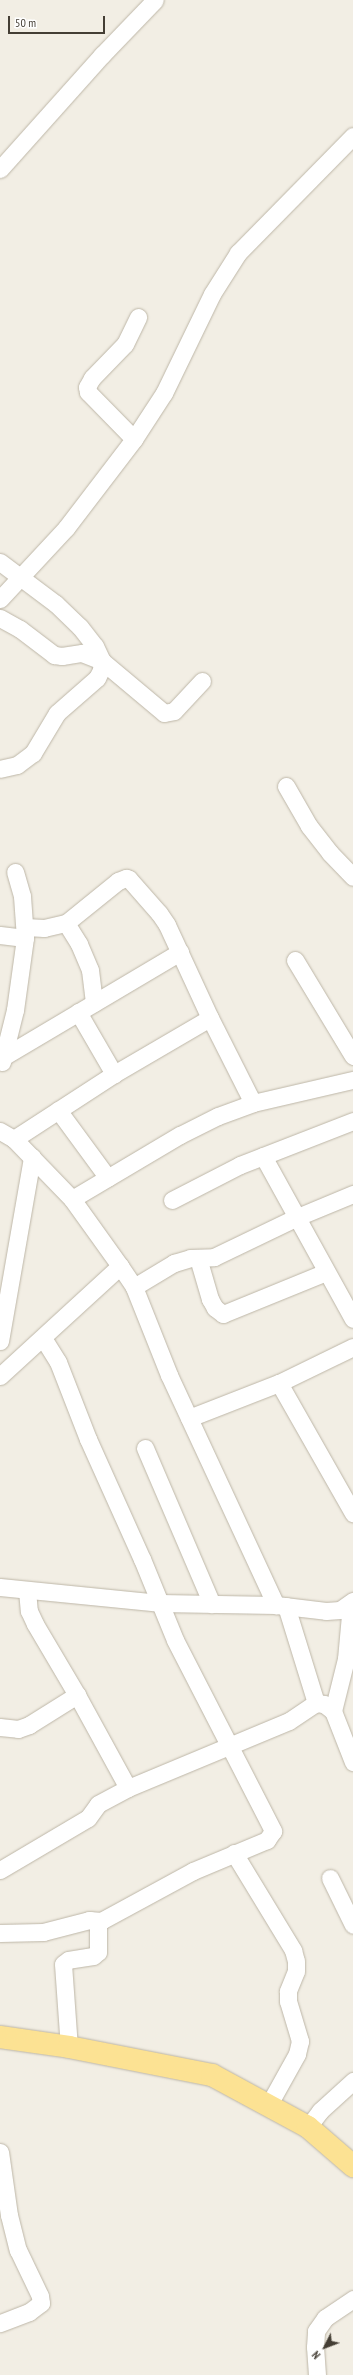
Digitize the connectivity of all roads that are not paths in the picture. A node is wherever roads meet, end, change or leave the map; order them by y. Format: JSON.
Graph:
{"nodes":[{"id":1,"x":155,"y":0,"type":"edge"},
{"id":2,"x":353,"y":136,"type":"edge"},
{"id":3,"x":0,"y":169,"type":"edge"},
{"id":4,"x":138,"y":317,"type":"dead end"},
{"id":5,"x":134,"y":439,"type":"junction"},
{"id":6,"x":0,"y":562,"type":"edge"},
{"id":7,"x":21,"y":576,"type":"junction"},
{"id":8,"x":0,"y":599,"type":"edge"},
{"id":9,"x":0,"y":618,"type":"edge"},
{"id":10,"x":102,"y":661,"type":"junction"},
{"id":11,"x":202,"y":681,"type":"dead end"},
{"id":12,"x":0,"y":769,"type":"edge"},
{"id":13,"x":286,"y":786,"type":"dead end"},
{"id":14,"x":15,"y":872,"type":"dead end"},
{"id":15,"x":353,"y":877,"type":"edge"},
{"id":16,"x":66,"y":923,"type":"junction"},
{"id":17,"x":25,"y":932,"type":"junction"},
{"id":18,"x":0,"y":935,"type":"edge"},
{"id":19,"x":180,"y":952,"type":"junction"},
{"id":20,"x":295,"y":960,"type":"dead end"},
{"id":21,"x":94,"y":1003,"type":"junction"},
{"id":22,"x":78,"y":1012,"type":"junction"},
{"id":23,"x":210,"y":1018,"type":"junction"},
{"id":24,"x":353,"y":1056,"type":"edge"},
{"id":25,"x":2,"y":1062,"type":"edge"},
{"id":26,"x":114,"y":1074,"type":"junction"},
{"id":27,"x":351,"y":1086,"type":"edge"},
{"id":28,"x":253,"y":1103,"type":"junction"},
{"id":29,"x":58,"y":1110,"type":"junction"},
{"id":30,"x":353,"y":1121,"type":"edge"},
{"id":31,"x":7,"y":1135,"type":"edge"},
{"id":32,"x":262,"y":1156,"type":"junction"},
{"id":33,"x":32,"y":1157,"type":"junction"},
{"id":34,"x":108,"y":1178,"type":"junction"},
{"id":35,"x":353,"y":1194,"type":"edge"},
{"id":36,"x":72,"y":1199,"type":"junction"},
{"id":37,"x":172,"y":1200,"type":"dead end"},
{"id":38,"x":295,"y":1218,"type":"junction"},
{"id":39,"x":198,"y":1258,"type":"junction"},
{"id":40,"x":120,"y":1266,"type":"junction"},
{"id":41,"x":326,"y":1272,"type":"junction"},
{"id":42,"x":134,"y":1287,"type":"junction"},
{"id":43,"x":353,"y":1319,"type":"edge"},
{"id":44,"x":44,"y":1338,"type":"junction"},
{"id":45,"x":0,"y":1341,"type":"edge"},
{"id":46,"x":353,"y":1347,"type":"edge"},
{"id":47,"x":0,"y":1376,"type":"edge"},
{"id":48,"x":279,"y":1383,"type":"junction"},
{"id":49,"x":189,"y":1418,"type":"junction"},
{"id":50,"x":145,"y":1448,"type":"dead end"},
{"id":51,"x":353,"y":1513,"type":"edge"},
{"id":52,"x":0,"y":1587,"type":"edge"},
{"id":53,"x":27,"y":1590,"type":"junction"},
{"id":54,"x":159,"y":1603,"type":"junction"},
{"id":55,"x":352,"y":1603,"type":"edge"},
{"id":56,"x":212,"y":1604,"type":"junction"},
{"id":57,"x":281,"y":1606,"type":"junction"},
{"id":58,"x":77,"y":1694,"type":"junction"},
{"id":59,"x":316,"y":1703,"type":"junction"},
{"id":60,"x":333,"y":1711,"type":"junction"},
{"id":61,"x":0,"y":1727,"type":"edge"},
{"id":62,"x":229,"y":1745,"type":"junction"},
{"id":63,"x":353,"y":1762,"type":"edge"},
{"id":64,"x":128,"y":1788,"type":"junction"},
{"id":65,"x":234,"y":1853,"type":"junction"},
{"id":66,"x":0,"y":1870,"type":"edge"},
{"id":67,"x":330,"y":1878,"type":"dead end"},
{"id":68,"x":100,"y":1921,"type":"junction"},
{"id":69,"x":353,"y":1924,"type":"edge"},
{"id":70,"x":0,"y":1933,"type":"edge"},
{"id":71,"x":0,"y":2037,"type":"edge"},
{"id":72,"x":69,"y":2047,"type":"junction"},
{"id":73,"x":353,"y":2081,"type":"edge"},
{"id":74,"x":268,"y":2106,"type":"junction"},
{"id":75,"x":308,"y":2127,"type":"junction"},
{"id":76,"x":0,"y":2152,"type":"edge"},
{"id":77,"x":353,"y":2166,"type":"edge"},
{"id":78,"x":353,"y":2299,"type":"edge"},
{"id":79,"x":0,"y":2323,"type":"edge"},
{"id":80,"x":317,"y":2375,"type":"edge"}],
"edges":[{"from":1,"to":3,"type":"street"},
{"from":2,"to":5,"type":"street"},
{"from":4,"to":5,"type":"street"},
{"from":5,"to":7,"type":"street"},
{"from":6,"to":7,"type":"street"},
{"from":7,"to":8,"type":"street"},
{"from":7,"to":10,"type":"street"},
{"from":9,"to":10,"type":"street"},
{"from":10,"to":11,"type":"street"},
{"from":10,"to":12,"type":"street"},
{"from":13,"to":15,"type":"street"},
{"from":14,"to":17,"type":"street"},
{"from":16,"to":17,"type":"street"},
{"from":16,"to":19,"type":"street"},
{"from":16,"to":21,"type":"street"},
{"from":17,"to":18,"type":"street"},
{"from":17,"to":25,"type":"street"},
{"from":19,"to":21,"type":"street"},
{"from":19,"to":23,"type":"street"},
{"from":20,"to":24,"type":"street"},
{"from":21,"to":22,"type":"street"},
{"from":22,"to":25,"type":"street"},
{"from":22,"to":26,"type":"street"},
{"from":23,"to":26,"type":"street"},
{"from":23,"to":28,"type":"street"},
{"from":26,"to":29,"type":"street"},
{"from":27,"to":28,"type":"street"},
{"from":28,"to":34,"type":"street"},
{"from":29,"to":31,"type":"street"},
{"from":29,"to":34,"type":"street"},
{"from":30,"to":32,"type":"street"},
{"from":31,"to":33,"type":"street"},
{"from":32,"to":37,"type":"street"},
{"from":32,"to":38,"type":"street"},
{"from":33,"to":36,"type":"street"},
{"from":33,"to":45,"type":"street"},
{"from":34,"to":36,"type":"street"},
{"from":35,"to":38,"type":"street"},
{"from":36,"to":40,"type":"street"},
{"from":38,"to":39,"type":"street"},
{"from":38,"to":41,"type":"street"},
{"from":39,"to":41,"type":"street"},
{"from":39,"to":42,"type":"street"},
{"from":40,"to":42,"type":"street"},
{"from":40,"to":44,"type":"street"},
{"from":41,"to":43,"type":"street"},
{"from":42,"to":49,"type":"street"},
{"from":44,"to":47,"type":"street"},
{"from":44,"to":54,"type":"street"},
{"from":46,"to":48,"type":"street"},
{"from":48,"to":49,"type":"street"},
{"from":48,"to":51,"type":"street"},
{"from":49,"to":57,"type":"street"},
{"from":50,"to":56,"type":"street"},
{"from":52,"to":53,"type":"street"},
{"from":53,"to":54,"type":"street"},
{"from":53,"to":58,"type":"street"},
{"from":54,"to":56,"type":"street"},
{"from":54,"to":62,"type":"street"},
{"from":55,"to":57,"type":"street"},
{"from":55,"to":60,"type":"street"},
{"from":56,"to":57,"type":"street"},
{"from":57,"to":59,"type":"street"},
{"from":58,"to":61,"type":"street"},
{"from":58,"to":64,"type":"street"},
{"from":59,"to":60,"type":"street"},
{"from":59,"to":62,"type":"street"},
{"from":60,"to":63,"type":"street"},
{"from":62,"to":64,"type":"street"},
{"from":62,"to":65,"type":"street"},
{"from":64,"to":66,"type":"street"},
{"from":65,"to":68,"type":"street"},
{"from":65,"to":74,"type":"street"},
{"from":67,"to":69,"type":"street"},
{"from":68,"to":70,"type":"street"},
{"from":68,"to":72,"type":"street"},
{"from":71,"to":72,"type":"main road"},
{"from":72,"to":74,"type":"main road"},
{"from":73,"to":75,"type":"street"},
{"from":74,"to":75,"type":"main road"},
{"from":75,"to":77,"type":"main road"},
{"from":76,"to":79,"type":"street"},
{"from":78,"to":80,"type":"street"}]}
